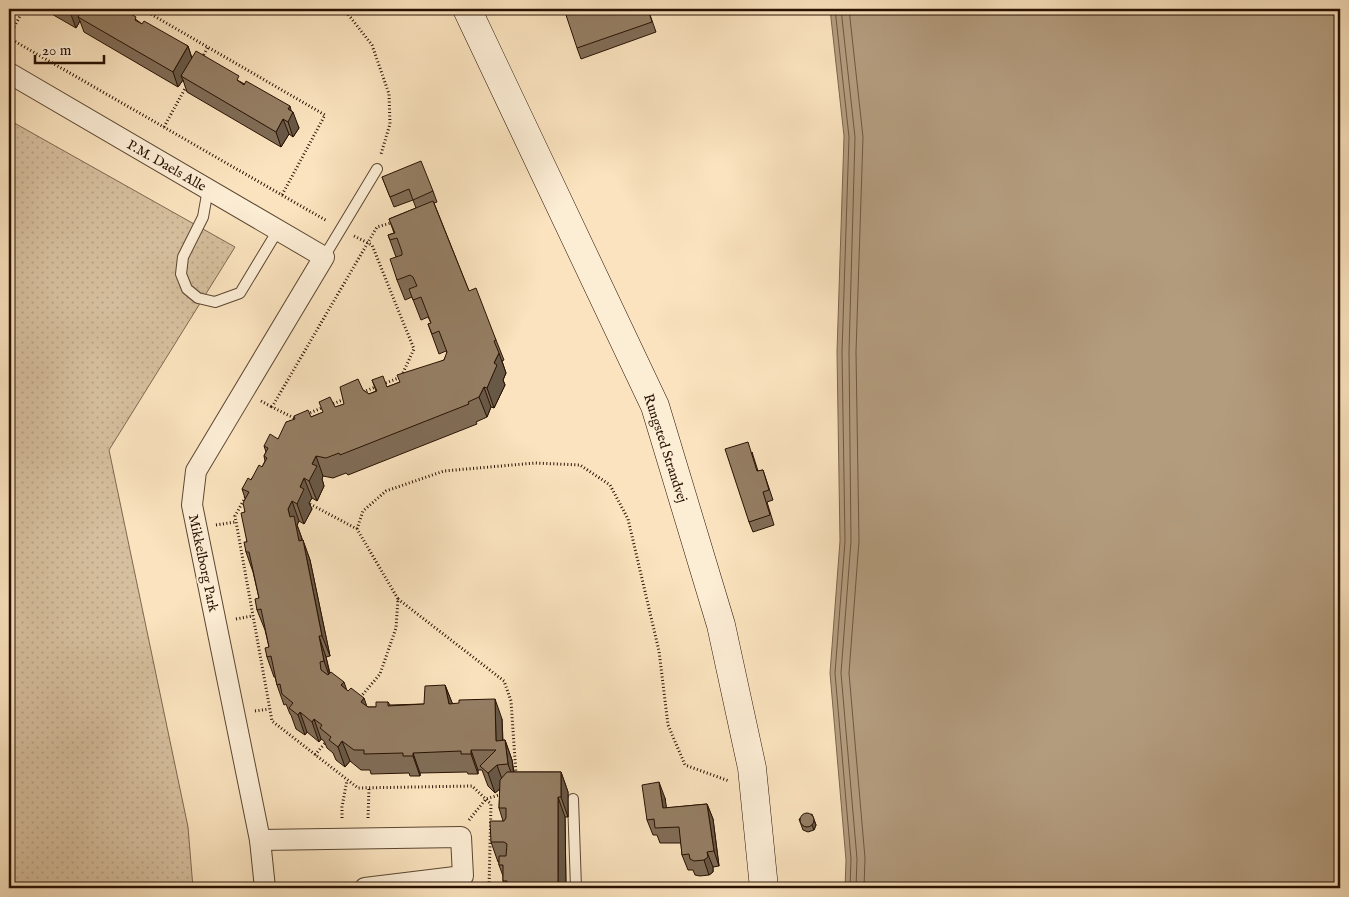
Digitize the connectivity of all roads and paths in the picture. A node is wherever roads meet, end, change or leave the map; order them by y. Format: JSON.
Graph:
{"nodes":[{"id":1,"x":24,"y":9,"type":"edge"},
{"id":2,"x":142,"y":9,"type":"edge"},
{"id":3,"x":344,"y":9,"type":"edge"},
{"id":4,"x":467,"y":9,"type":"edge"},
{"id":5,"x":9,"y":37,"type":"edge"},
{"id":6,"x":208,"y":47,"type":"junction"},
{"id":7,"x":199,"y":63,"type":"edge"},
{"id":8,"x":9,"y":73,"type":"edge"},
{"id":9,"x":190,"y":79,"type":"edge"},
{"id":10,"x":164,"y":127,"type":"junction"},
{"id":11,"x":377,"y":169,"type":"joint"},
{"id":12,"x":208,"y":189,"type":"junction"},
{"id":13,"x":282,"y":195,"type":"junction"},
{"id":14,"x":395,"y":222,"type":"edge"},
{"id":15,"x":278,"y":230,"type":"junction"},
{"id":16,"x":342,"y":230,"type":"junction"},
{"id":17,"x":368,"y":244,"type":"junction"},
{"id":18,"x":324,"y":257,"type":"junction"},
{"id":19,"x":357,"y":394,"type":"edge"},
{"id":20,"x":348,"y":398,"type":"edge"},
{"id":21,"x":295,"y":418,"type":"junction"},
{"id":22,"x":284,"y":429,"type":"edge"},
{"id":23,"x":248,"y":492,"type":"edge"},
{"id":24,"x":310,"y":504,"type":"dead end"},
{"id":25,"x":357,"y":529,"type":"junction"},
{"id":26,"x":398,"y":599,"type":"junction"},
{"id":27,"x":356,"y":703,"type":"edge"},
{"id":28,"x":325,"y":743,"type":"edge"},
{"id":29,"x":315,"y":755,"type":"junction"},
{"id":30,"x":754,"y":779,"type":"junction"},
{"id":31,"x":348,"y":780,"type":"junction"},
{"id":32,"x":516,"y":780,"type":"edge"},
{"id":33,"x":369,"y":788,"type":"junction"},
{"id":34,"x":509,"y":791,"type":"edge"},
{"id":35,"x":486,"y":799,"type":"junction"},
{"id":36,"x":573,"y":799,"type":"dead end"},
{"id":37,"x":343,"y":839,"type":"junction"},
{"id":38,"x":368,"y":839,"type":"junction"},
{"id":39,"x":260,"y":840,"type":"junction"},
{"id":40,"x":265,"y":888,"type":"edge"},
{"id":41,"x":365,"y":888,"type":"edge"},
{"id":42,"x":489,"y":888,"type":"edge"},
{"id":43,"x":576,"y":888,"type":"edge"},
{"id":44,"x":764,"y":888,"type":"edge"}],
"edges":[{"from":1,"to":5,"type":"path"},
{"from":2,"to":6,"type":"path"},
{"from":3,"to":11,"type":"path"},
{"from":4,"to":30,"type":"main road","name":"Rungsted Strandvej"},
{"from":5,"to":10,"type":"path"},
{"from":6,"to":7,"type":"path"},
{"from":6,"to":13,"type":"path"},
{"from":8,"to":12,"type":"street","name":"P.M. Daels Alle"},
{"from":9,"to":10,"type":"path"},
{"from":10,"to":13,"type":"path"},
{"from":11,"to":16,"type":"lane"},
{"from":12,"to":15,"type":"street","name":"P.M. Daels Alle"},
{"from":12,"to":15,"type":"lane"},
{"from":13,"to":16,"type":"path"},
{"from":14,"to":17,"type":"path"},
{"from":15,"to":18,"type":"street","name":"P.M. Daels Alle"},
{"from":16,"to":17,"type":"path"},
{"from":16,"to":18,"type":"lane"},
{"from":17,"to":19,"type":"path"},
{"from":17,"to":21,"type":"path"},
{"from":18,"to":39,"type":"street","name":"Mikkelborg Park"},
{"from":20,"to":21,"type":"path"},
{"from":21,"to":22,"type":"path"},
{"from":23,"to":29,"type":"path"},
{"from":24,"to":25,"type":"path"},
{"from":25,"to":26,"type":"path"},
{"from":25,"to":30,"type":"path"},
{"from":26,"to":27,"type":"path"},
{"from":26,"to":32,"type":"path"},
{"from":28,"to":29,"type":"path"},
{"from":29,"to":31,"type":"path"},
{"from":30,"to":44,"type":"main road","name":"Rungsted Strandvej"},
{"from":31,"to":33,"type":"path"},
{"from":31,"to":37,"type":"path"},
{"from":33,"to":35,"type":"path"},
{"from":33,"to":38,"type":"path"},
{"from":34,"to":35,"type":"path"},
{"from":35,"to":42,"type":"path"},
{"from":36,"to":43,"type":"lane"},
{"from":37,"to":38,"type":"street"},
{"from":37,"to":39,"type":"street"},
{"from":38,"to":41,"type":"street"},
{"from":39,"to":40,"type":"street","name":"Mikkelborg Park"}]}
